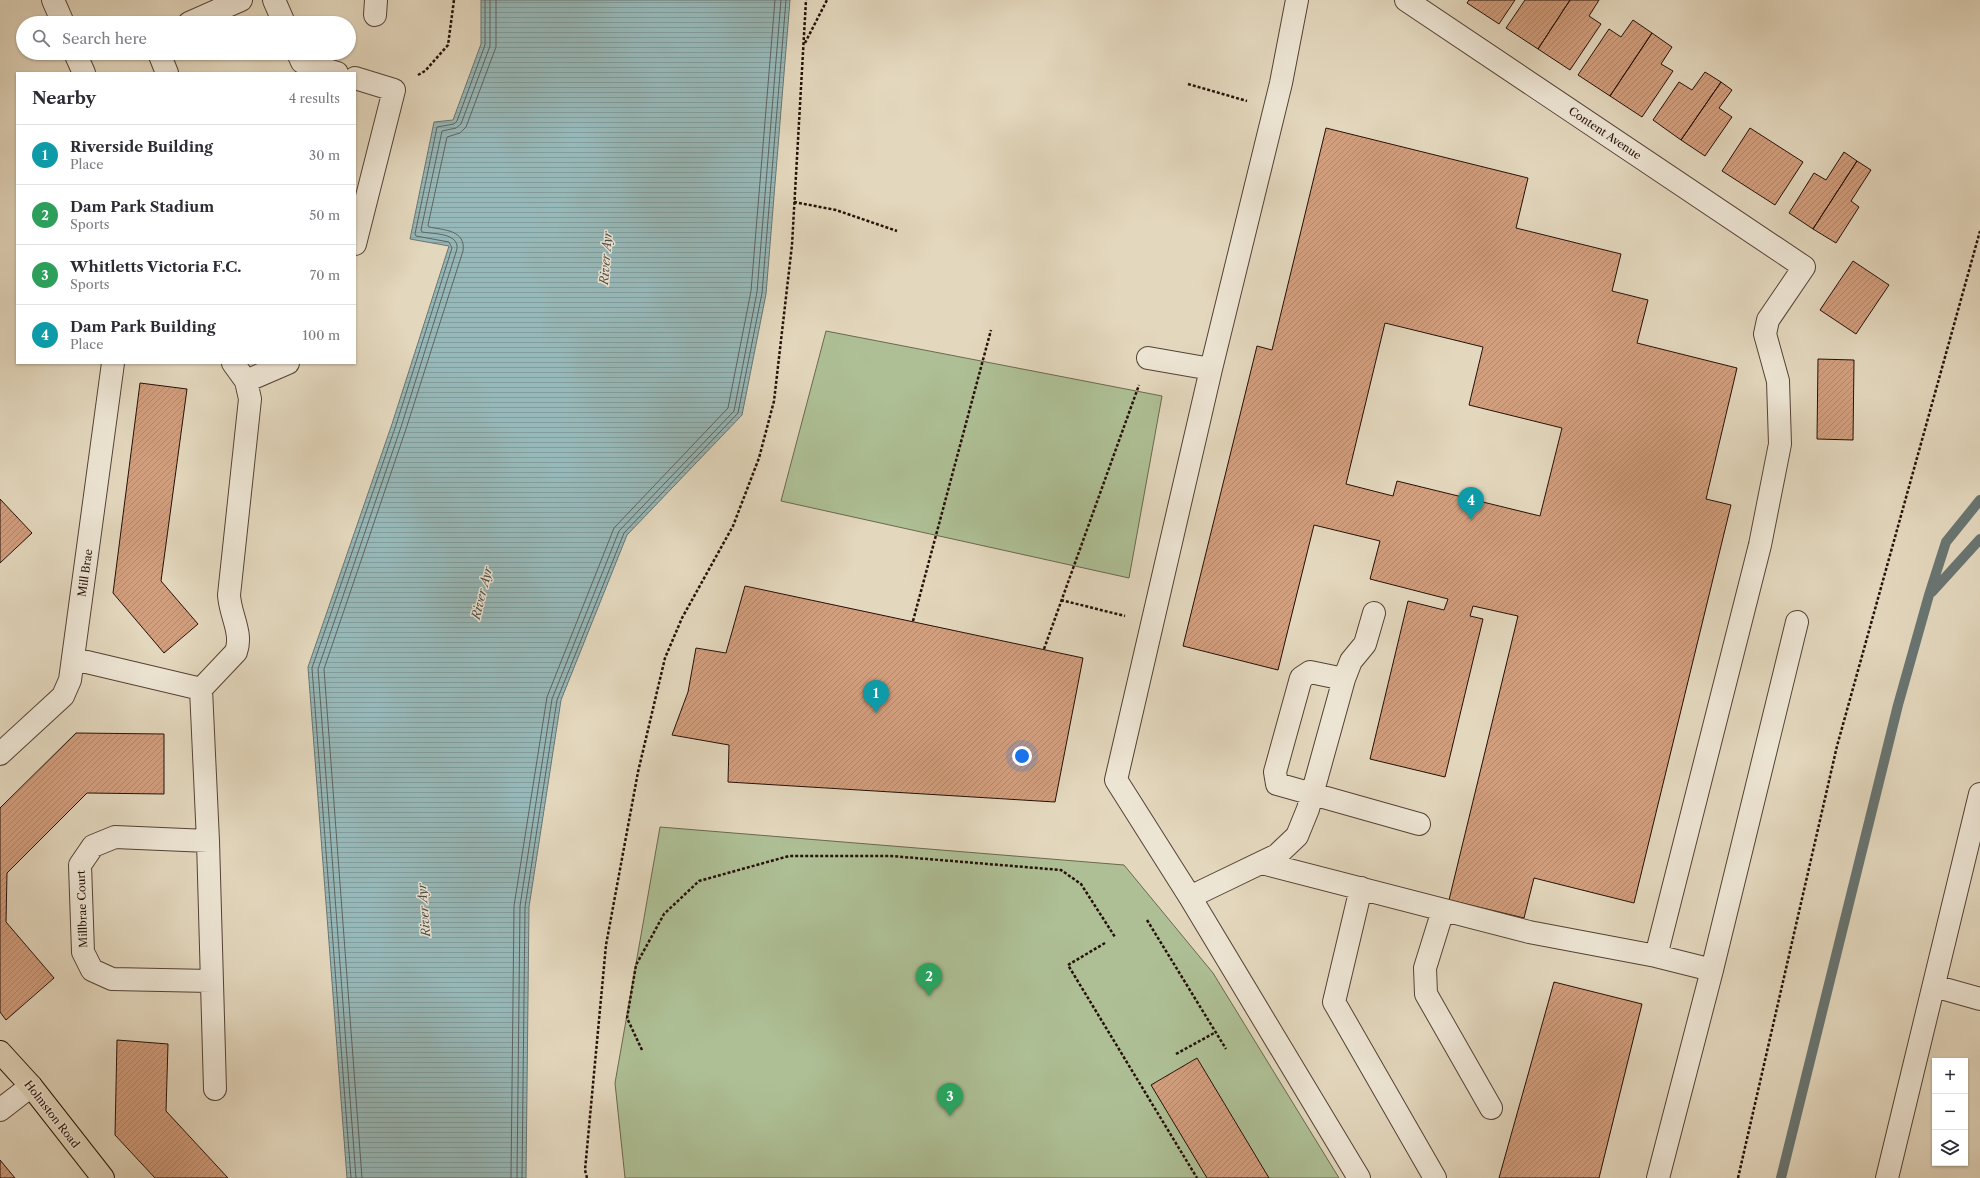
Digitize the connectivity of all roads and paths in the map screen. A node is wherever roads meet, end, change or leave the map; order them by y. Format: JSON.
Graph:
{"nodes":[{"id":1,"x":53,"y":0,"type":"edge"},
{"id":2,"x":241,"y":0,"type":"edge"},
{"id":3,"x":274,"y":0,"type":"edge"},
{"id":4,"x":454,"y":0,"type":"edge"},
{"id":5,"x":806,"y":0,"type":"edge"},
{"id":6,"x":827,"y":0,"type":"edge"},
{"id":7,"x":1297,"y":0,"type":"edge"},
{"id":8,"x":1406,"y":0,"type":"edge"},
{"id":9,"x":59,"y":16,"type":"edge"},
{"id":10,"x":206,"y":16,"type":"edge"},
{"id":11,"x":281,"y":16,"type":"edge"},
{"id":12,"x":803,"y":45,"type":"junction"},
{"id":13,"x":78,"y":60,"type":"edge"},
{"id":14,"x":162,"y":60,"type":"edge"},
{"id":15,"x":301,"y":60,"type":"edge"},
{"id":16,"x":84,"y":72,"type":"edge"},
{"id":17,"x":167,"y":72,"type":"edge"},
{"id":18,"x":334,"y":72,"type":"edge"},
{"id":19,"x":356,"y":78,"type":"edge"},
{"id":20,"x":1188,"y":84,"type":"dead end"},
{"id":21,"x":394,"y":90,"type":"junction"},
{"id":22,"x":1275,"y":109,"type":"junction"},
{"id":23,"x":794,"y":202,"type":"junction"},
{"id":24,"x":897,"y":231,"type":"dead end"},
{"id":25,"x":1980,"y":231,"type":"edge"},
{"id":26,"x":356,"y":240,"type":"edge"},
{"id":27,"x":991,"y":330,"type":"dead end"},
{"id":28,"x":1148,"y":358,"type":"joint"},
{"id":29,"x":113,"y":364,"type":"edge"},
{"id":30,"x":233,"y":364,"type":"edge"},
{"id":31,"x":286,"y":364,"type":"edge"},
{"id":32,"x":1211,"y":369,"type":"junction"},
{"id":33,"x":246,"y":381,"type":"junction"},
{"id":34,"x":1061,"y":600,"type":"junction"},
{"id":35,"x":1374,"y":613,"type":"dead end"},
{"id":36,"x":913,"y":621,"type":"dead end"},
{"id":37,"x":1797,"y":622,"type":"dead end"},
{"id":38,"x":1150,"y":632,"type":"junction"},
{"id":39,"x":1044,"y":649,"type":"dead end"},
{"id":40,"x":74,"y":659,"type":"junction"},
{"id":41,"x":1344,"y":678,"type":"junction"},
{"id":42,"x":201,"y":689,"type":"junction"},
{"id":43,"x":0,"y":754,"type":"edge"},
{"id":44,"x":1980,"y":794,"type":"edge"},
{"id":45,"x":1312,"y":795,"type":"junction"},
{"id":46,"x":1419,"y":824,"type":"dead end"},
{"id":47,"x":208,"y":842,"type":"junction"},
{"id":48,"x":1262,"y":863,"type":"junction"},
{"id":49,"x":1361,"y":888,"type":"junction"},
{"id":50,"x":1190,"y":897,"type":"junction"},
{"id":51,"x":1443,"y":910,"type":"junction"},
{"id":52,"x":1147,"y":920,"type":"dead end"},
{"id":53,"x":1116,"y":937,"type":"dead end"},
{"id":54,"x":1105,"y":943,"type":"dead end"},
{"id":55,"x":1656,"y":956,"type":"junction"},
{"id":56,"x":1712,"y":970,"type":"junction"},
{"id":57,"x":211,"y":981,"type":"junction"},
{"id":58,"x":1934,"y":986,"type":"junction"},
{"id":59,"x":1980,"y":999,"type":"edge"},
{"id":60,"x":1216,"y":1032,"type":"junction"},
{"id":61,"x":1226,"y":1049,"type":"dead end"},
{"id":62,"x":642,"y":1050,"type":"dead end"},
{"id":63,"x":0,"y":1052,"type":"edge"},
{"id":64,"x":1176,"y":1054,"type":"dead end"},
{"id":65,"x":31,"y":1086,"type":"junction"},
{"id":66,"x":215,"y":1089,"type":"dead end"},
{"id":67,"x":1491,"y":1108,"type":"dead end"},
{"id":68,"x":0,"y":1110,"type":"edge"},
{"id":69,"x":103,"y":1178,"type":"edge"},
{"id":70,"x":587,"y":1178,"type":"edge"},
{"id":71,"x":1197,"y":1178,"type":"edge"},
{"id":72,"x":1359,"y":1178,"type":"edge"},
{"id":73,"x":1435,"y":1178,"type":"edge"},
{"id":74,"x":1658,"y":1178,"type":"edge"},
{"id":75,"x":1738,"y":1178,"type":"edge"},
{"id":76,"x":1887,"y":1178,"type":"edge"}],
"edges":[{"from":1,"to":9,"type":"street"},
{"from":2,"to":10,"type":"street"},
{"from":3,"to":11,"type":"street"},
{"from":4,"to":21,"type":"path"},
{"from":5,"to":12,"type":"path"},
{"from":6,"to":12,"type":"path"},
{"from":7,"to":22,"type":"street"},
{"from":8,"to":55,"type":"street","name":"Content Avenue"},
{"from":12,"to":23,"type":"path"},
{"from":13,"to":16,"type":"street"},
{"from":14,"to":17,"type":"street"},
{"from":15,"to":18,"type":"street"},
{"from":19,"to":21,"type":"street"},
{"from":20,"to":22,"type":"path"},
{"from":21,"to":26,"type":"street"},
{"from":22,"to":32,"type":"street"},
{"from":23,"to":24,"type":"path"},
{"from":23,"to":70,"type":"path"},
{"from":25,"to":75,"type":"path"},
{"from":27,"to":36,"type":"path"},
{"from":28,"to":32,"type":"street"},
{"from":28,"to":34,"type":"path"},
{"from":29,"to":40,"type":"street","name":"Mill Brae"},
{"from":30,"to":33,"type":"street"},
{"from":31,"to":33,"type":"street"},
{"from":32,"to":38,"type":"street"},
{"from":33,"to":42,"type":"street"},
{"from":34,"to":38,"type":"path"},
{"from":34,"to":39,"type":"path"},
{"from":35,"to":41,"type":"street"},
{"from":37,"to":56,"type":"street"},
{"from":38,"to":50,"type":"street"},
{"from":40,"to":42,"type":"street"},
{"from":40,"to":43,"type":"street","name":"Mill Brae"},
{"from":41,"to":45,"type":"street"},
{"from":41,"to":45,"type":"street"},
{"from":42,"to":47,"type":"street"},
{"from":44,"to":58,"type":"street"},
{"from":45,"to":46,"type":"street"},
{"from":45,"to":48,"type":"street"},
{"from":47,"to":57,"type":"street"},
{"from":47,"to":57,"type":"street","name":"Millbrae Court"},
{"from":48,"to":49,"type":"street"},
{"from":48,"to":50,"type":"street"},
{"from":49,"to":51,"type":"street"},
{"from":49,"to":73,"type":"street"},
{"from":50,"to":72,"type":"street"},
{"from":51,"to":55,"type":"street"},
{"from":51,"to":67,"type":"street"},
{"from":52,"to":60,"type":"path"},
{"from":53,"to":62,"type":"path"},
{"from":54,"to":71,"type":"path"},
{"from":55,"to":56,"type":"street"},
{"from":56,"to":74,"type":"street"},
{"from":57,"to":66,"type":"street"},
{"from":58,"to":59,"type":"street"},
{"from":58,"to":76,"type":"street"},
{"from":60,"to":61,"type":"path"},
{"from":60,"to":64,"type":"path"},
{"from":63,"to":65,"type":"main road","name":"Holmston Road"},
{"from":65,"to":68,"type":"street"},
{"from":65,"to":69,"type":"main road","name":"Holmston Road"}]}
